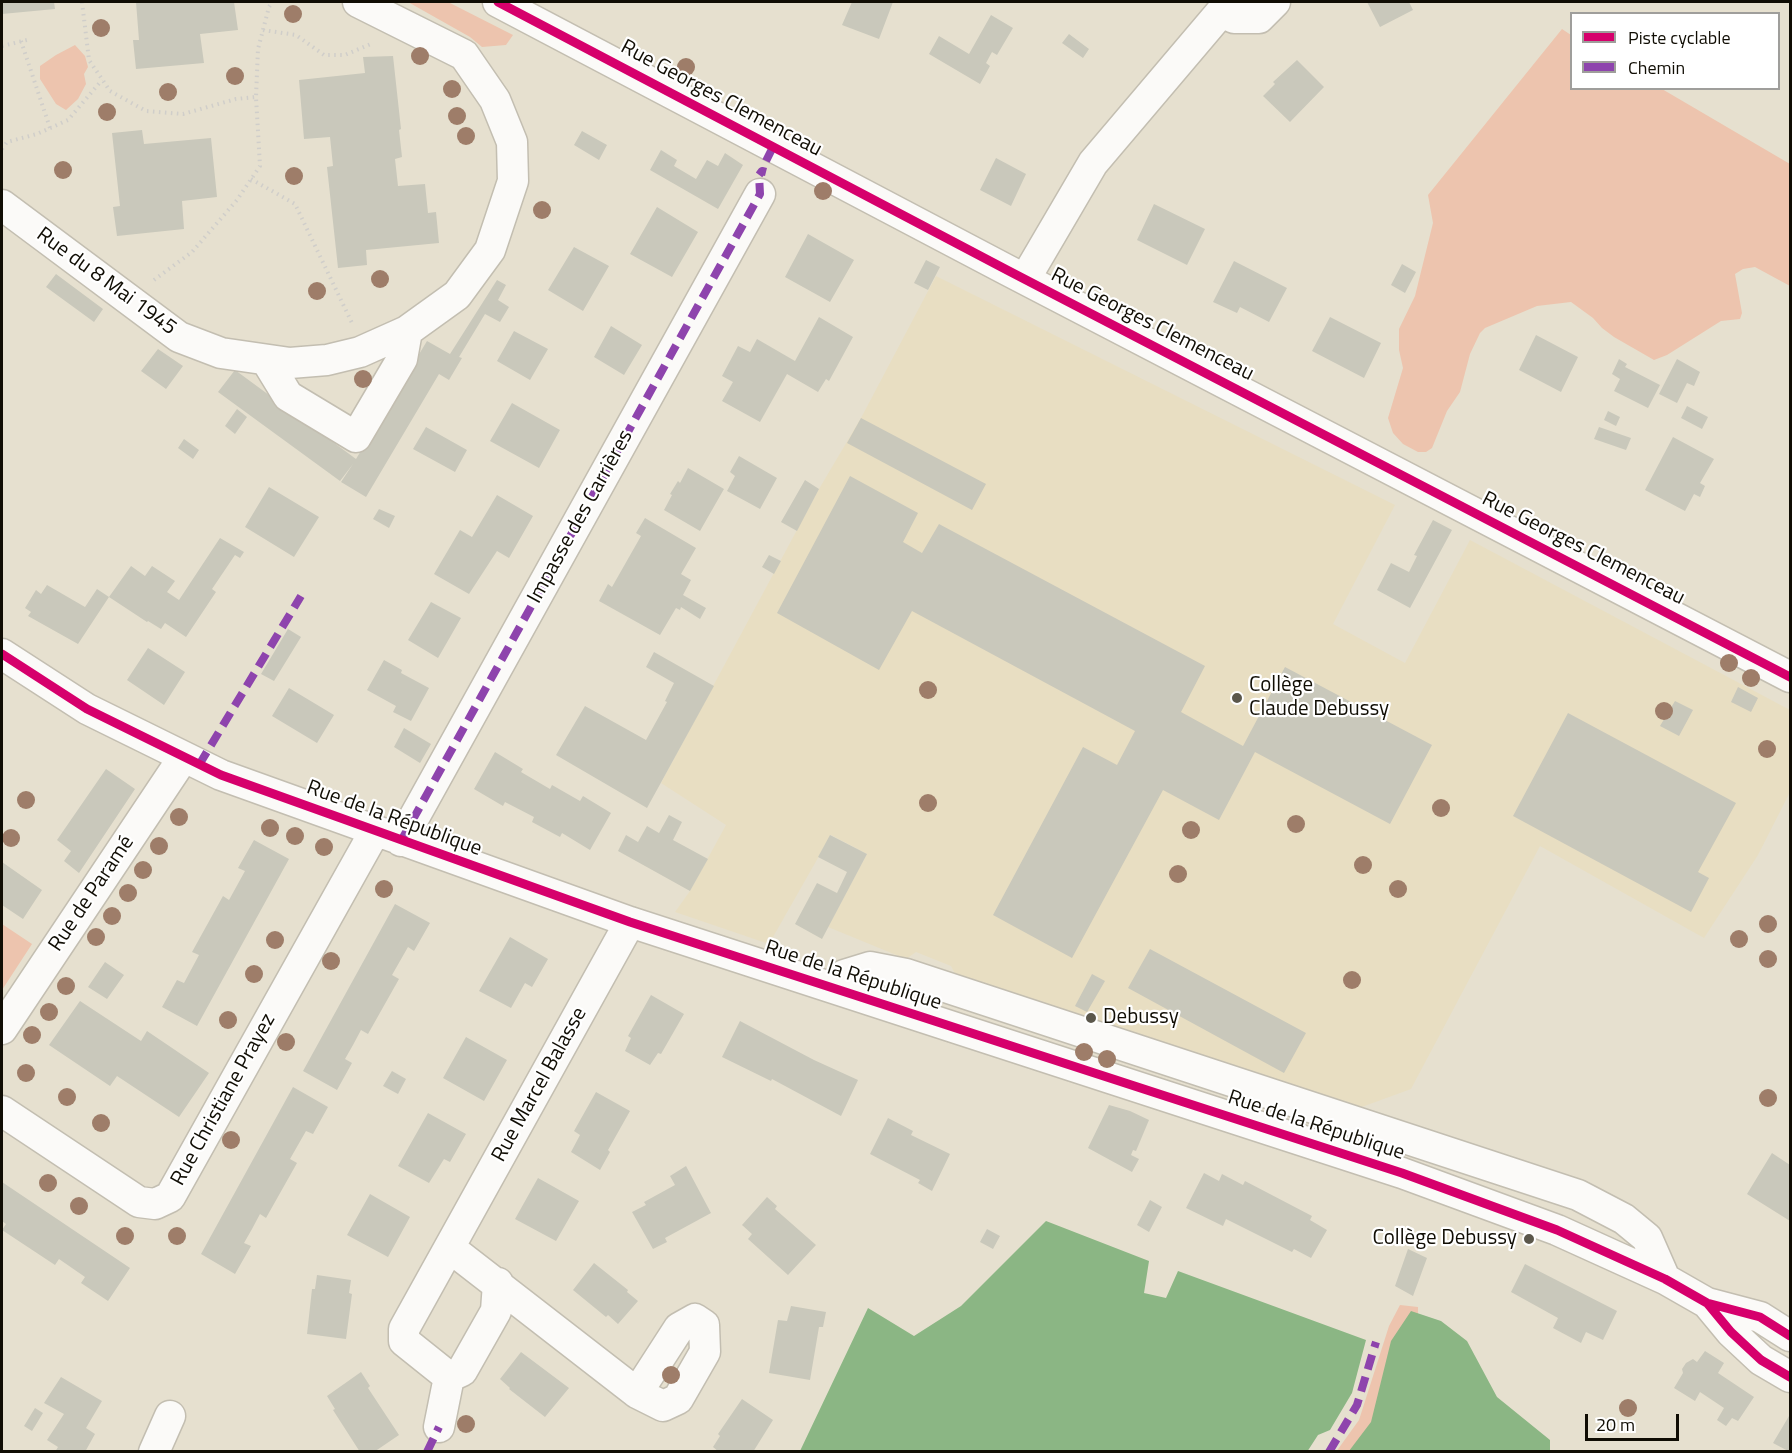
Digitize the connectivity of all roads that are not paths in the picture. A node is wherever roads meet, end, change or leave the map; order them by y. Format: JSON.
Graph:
{"nodes":[{"id":1,"x":358,"y":2,"type":"edge"},
{"id":2,"x":498,"y":2,"type":"edge"},
{"id":3,"x":1275,"y":2,"type":"edge"},
{"id":4,"x":1221,"y":7,"type":"edge"},
{"id":5,"x":760,"y":194,"type":"dead end"},
{"id":6,"x":2,"y":205,"type":"edge"},
{"id":7,"x":1025,"y":279,"type":"junction"},
{"id":8,"x":407,"y":331,"type":"junction"},
{"id":9,"x":266,"y":360,"type":"junction"},
{"id":10,"x":2,"y":654,"type":"edge"},
{"id":11,"x":1791,"y":677,"type":"edge"},
{"id":12,"x":183,"y":758,"type":"junction"},
{"id":13,"x":388,"y":836,"type":"junction"},
{"id":14,"x":630,"y":922,"type":"junction"},
{"id":15,"x":831,"y":987,"type":"junction"},
{"id":16,"x":2,"y":1029,"type":"edge"},
{"id":17,"x":2,"y":1111,"type":"edge"},
{"id":18,"x":450,"y":1248,"type":"junction"},
{"id":19,"x":1665,"y":1280,"type":"junction"},
{"id":20,"x":498,"y":1283,"type":"junction"},
{"id":21,"x":1707,"y":1304,"type":"junction"},
{"id":22,"x":1791,"y":1336,"type":"edge"},
{"id":23,"x":449,"y":1377,"type":"junction"},
{"id":24,"x":1791,"y":1377,"type":"edge"},
{"id":25,"x":637,"y":1393,"type":"dead end"},
{"id":26,"x":170,"y":1416,"type":"dead end"},
{"id":27,"x":439,"y":1427,"type":"dead end"},
{"id":28,"x":154,"y":1452,"type":"edge"}],
"edges":[{"from":1,"to":8,"type":"street","name":"Rue du 8 Mai 1945"},
{"from":2,"to":7,"type":"street","name":"Rue Georges Clemenceau"},
{"from":3,"to":4,"type":"street"},
{"from":4,"to":7,"type":"street"},
{"from":5,"to":13,"type":"street","name":"Impasse des Carrières"},
{"from":6,"to":9,"type":"street","name":"Rue du 8 Mai 1945"},
{"from":7,"to":11,"type":"street","name":"Rue Georges Clemenceau"},
{"from":8,"to":9,"type":"street","name":"Rue du 8 Mai 1945"},
{"from":8,"to":9,"type":"street"},
{"from":10,"to":12,"type":"street","name":"Rue de la République"},
{"from":12,"to":13,"type":"street","name":"Rue de la République"},
{"from":12,"to":16,"type":"street","name":"Rue de Paramé"},
{"from":13,"to":14,"type":"street","name":"Rue de la République"},
{"from":13,"to":17,"type":"street","name":"Rue Christiane Prayez"},
{"from":14,"to":15,"type":"street","name":"Rue de la République"},
{"from":14,"to":18,"type":"street","name":"Rue Marcel Balasse"},
{"from":15,"to":19,"type":"street","name":"Rue de la République"},
{"from":15,"to":19,"type":"street"},
{"from":18,"to":20,"type":"street"},
{"from":18,"to":23,"type":"street","name":"Rue Marcel Balasse"},
{"from":19,"to":21,"type":"street","name":"Rue de la République"},
{"from":20,"to":23,"type":"street"},
{"from":20,"to":25,"type":"street"},
{"from":21,"to":22,"type":"street","name":"Rue de la République"},
{"from":21,"to":24,"type":"street","name":"Rue de la République"},
{"from":23,"to":27,"type":"street"},
{"from":26,"to":28,"type":"street"}]}
